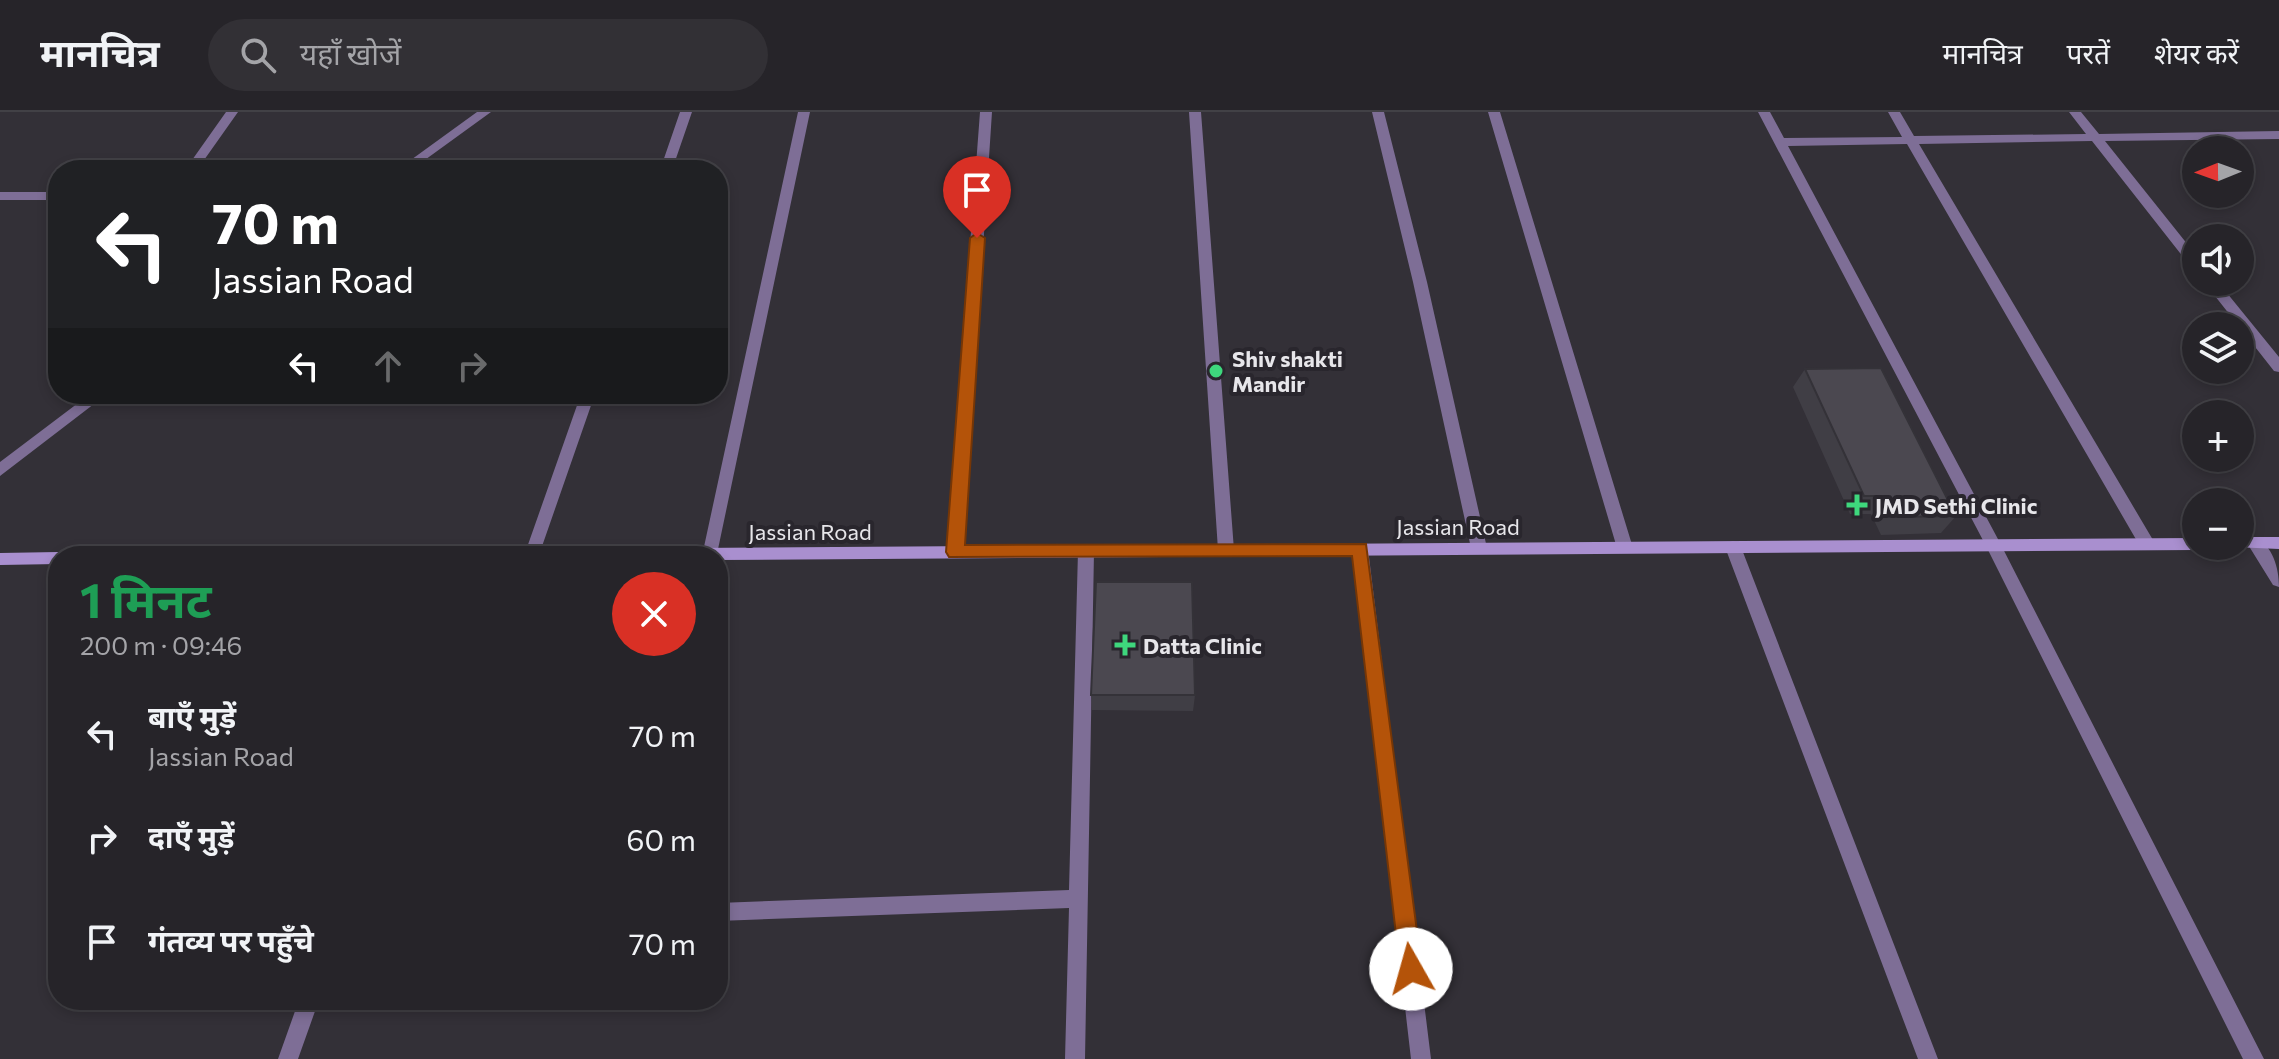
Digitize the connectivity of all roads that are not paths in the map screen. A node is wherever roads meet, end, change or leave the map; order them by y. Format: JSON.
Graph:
{"nodes":[{"id":1,"x":232,"y":112,"type":"edge"},
{"id":2,"x":485,"y":112,"type":"edge"},
{"id":3,"x":686,"y":112,"type":"edge"},
{"id":4,"x":804,"y":112,"type":"edge"},
{"id":5,"x":986,"y":112,"type":"edge"},
{"id":6,"x":1195,"y":112,"type":"edge"},
{"id":7,"x":1378,"y":112,"type":"edge"},
{"id":8,"x":1494,"y":112,"type":"edge"},
{"id":9,"x":1764,"y":112,"type":"edge"},
{"id":10,"x":1894,"y":112,"type":"edge"},
{"id":11,"x":2075,"y":112,"type":"edge"},
{"id":12,"x":2279,"y":135,"type":"edge"},
{"id":13,"x":2095,"y":137,"type":"junction"},
{"id":14,"x":1911,"y":140,"type":"junction"},
{"id":15,"x":1778,"y":142,"type":"junction"},
{"id":16,"x":198,"y":160,"type":"edge"},
{"id":17,"x":417,"y":160,"type":"edge"},
{"id":18,"x":669,"y":160,"type":"edge"},
{"id":19,"x":0,"y":196,"type":"edge"},
{"id":20,"x":48,"y":196,"type":"edge"},
{"id":21,"x":2182,"y":246,"type":"edge"},
{"id":22,"x":2222,"y":296,"type":"edge"},
{"id":23,"x":2279,"y":367,"type":"edge"},
{"id":24,"x":87,"y":404,"type":"edge"},
{"id":25,"x":584,"y":404,"type":"edge"},
{"id":26,"x":0,"y":470,"type":"edge"},
{"id":27,"x":2254,"y":543,"type":"edge"},
{"id":28,"x":2279,"y":543,"type":"edge"},
{"id":29,"x":2147,"y":544,"type":"junction"},
{"id":30,"x":2182,"y":544,"type":"edge"},
{"id":31,"x":1993,"y":545,"type":"junction"},
{"id":32,"x":534,"y":546,"type":"edge"},
{"id":33,"x":711,"y":546,"type":"edge"},
{"id":34,"x":1733,"y":547,"type":"junction"},
{"id":35,"x":1479,"y":548,"type":"junction"},
{"id":36,"x":1625,"y":548,"type":"junction"},
{"id":37,"x":1360,"y":549,"type":"junction"},
{"id":38,"x":1226,"y":550,"type":"junction"},
{"id":39,"x":2254,"y":550,"type":"edge"},
{"id":40,"x":1086,"y":551,"type":"junction"},
{"id":41,"x":955,"y":552,"type":"junction"},
{"id":42,"x":728,"y":554,"type":"edge"},
{"id":43,"x":48,"y":558,"type":"edge"},
{"id":44,"x":0,"y":559,"type":"edge"},
{"id":45,"x":2279,"y":580,"type":"edge"},
{"id":46,"x":1078,"y":899,"type":"junction"},
{"id":47,"x":728,"y":912,"type":"edge"},
{"id":48,"x":305,"y":1010,"type":"edge"},
{"id":49,"x":288,"y":1059,"type":"edge"},
{"id":50,"x":1075,"y":1059,"type":"edge"},
{"id":51,"x":1421,"y":1059,"type":"edge"},
{"id":52,"x":1928,"y":1059,"type":"edge"},
{"id":53,"x":2254,"y":1059,"type":"edge"}],
"edges":[{"from":1,"to":16,"type":"street"},
{"from":2,"to":17,"type":"street"},
{"from":3,"to":18,"type":"street"},
{"from":4,"to":33,"type":"street"},
{"from":5,"to":41,"type":"street"},
{"from":6,"to":38,"type":"street"},
{"from":7,"to":35,"type":"street"},
{"from":8,"to":36,"type":"street"},
{"from":9,"to":15,"type":"street"},
{"from":10,"to":14,"type":"street"},
{"from":11,"to":13,"type":"street"},
{"from":12,"to":13,"type":"street"},
{"from":13,"to":14,"type":"street"},
{"from":13,"to":21,"type":"street"},
{"from":14,"to":15,"type":"street"},
{"from":14,"to":29,"type":"street"},
{"from":15,"to":31,"type":"street"},
{"from":19,"to":20,"type":"street"},
{"from":22,"to":23,"type":"street"},
{"from":24,"to":26,"type":"street"},
{"from":25,"to":32,"type":"street"},
{"from":27,"to":28,"type":"street"},
{"from":29,"to":30,"type":"street","name":"Jassian Road"},
{"from":29,"to":31,"type":"street","name":"Jassian Road"},
{"from":31,"to":34,"type":"street","name":"Jassian Road"},
{"from":31,"to":53,"type":"street"},
{"from":34,"to":36,"type":"street","name":"Jassian Road"},
{"from":34,"to":52,"type":"street"},
{"from":35,"to":36,"type":"street","name":"Jassian Road"},
{"from":35,"to":37,"type":"street","name":"Jassian Road"},
{"from":37,"to":38,"type":"street","name":"Jassian Road"},
{"from":37,"to":51,"type":"street"},
{"from":38,"to":40,"type":"street","name":"Jassian Road"},
{"from":39,"to":45,"type":"street"},
{"from":40,"to":41,"type":"street","name":"Jassian Road"},
{"from":40,"to":46,"type":"street"},
{"from":41,"to":42,"type":"street","name":"Jassian Road"},
{"from":43,"to":44,"type":"street"},
{"from":46,"to":47,"type":"street"},
{"from":46,"to":50,"type":"street"},
{"from":48,"to":49,"type":"street"}]}
